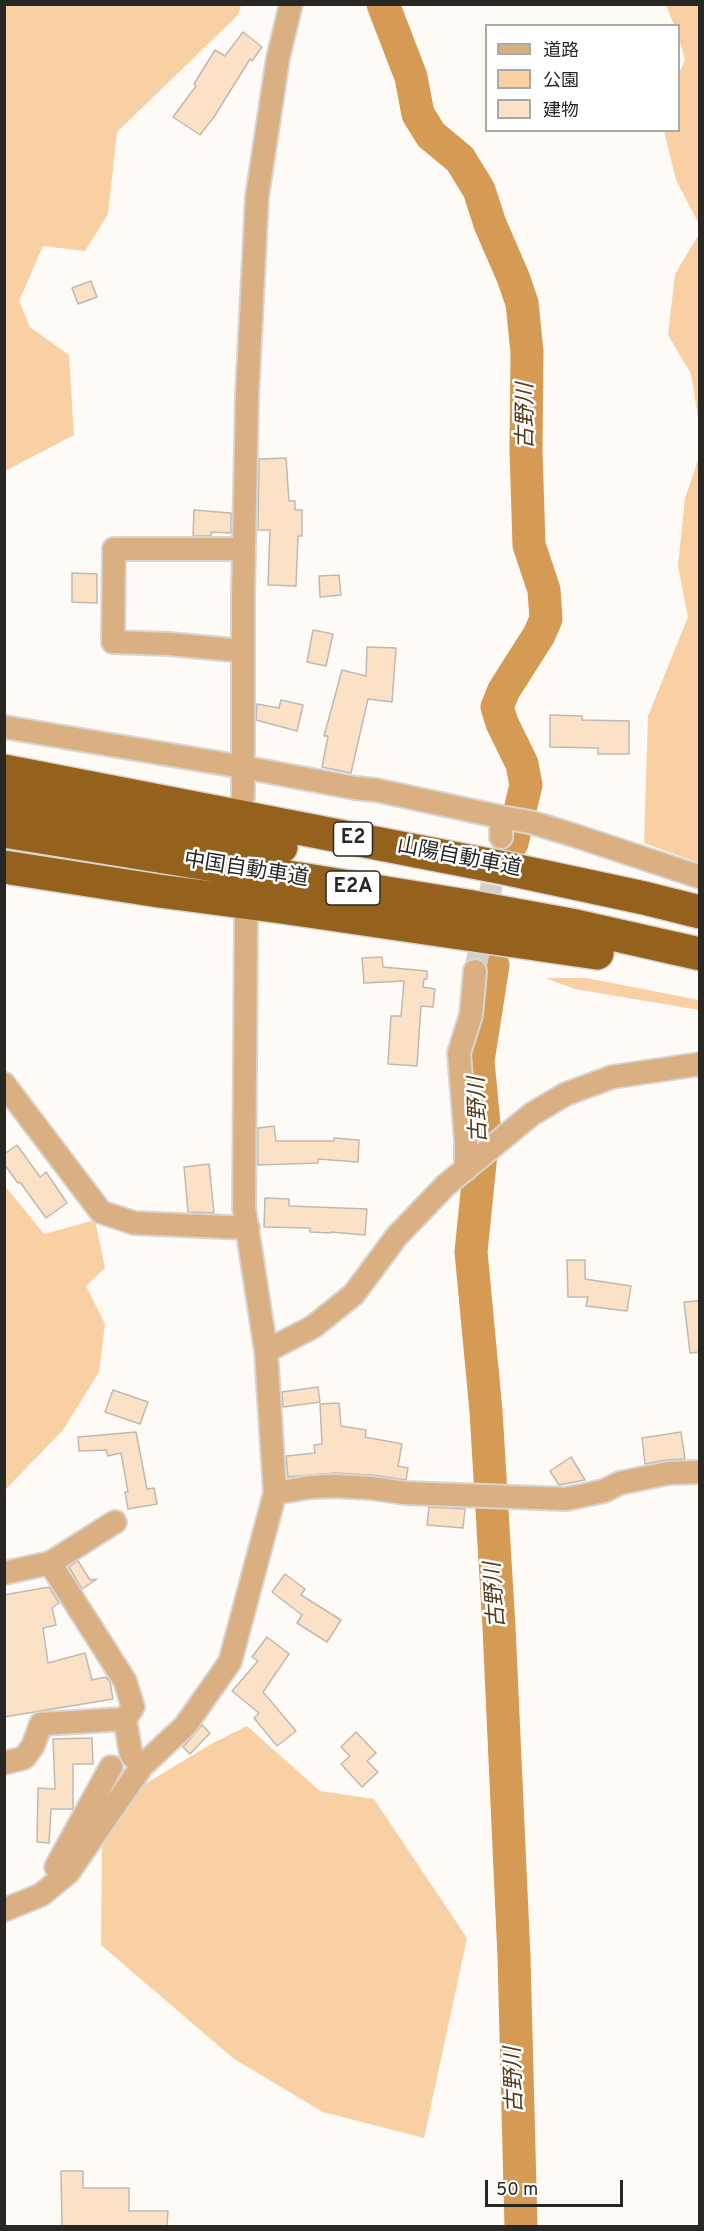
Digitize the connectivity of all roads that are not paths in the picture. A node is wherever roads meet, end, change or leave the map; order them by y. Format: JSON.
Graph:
{"nodes":[{"id":1,"x":291,"y":4,"type":"edge"},
{"id":2,"x":244,"y":549,"type":"junction"},
{"id":3,"x":243,"y":651,"type":"junction"},
{"id":4,"x":4,"y":727,"type":"edge"},
{"id":5,"x":243,"y":767,"type":"junction"},
{"id":6,"x":4,"y":771,"type":"edge"},
{"id":7,"x":243,"y":797,"type":"dead end"},
{"id":8,"x":4,"y":803,"type":"edge"},
{"id":9,"x":4,"y":831,"type":"edge"},
{"id":10,"x":4,"y":867,"type":"edge"},
{"id":11,"x":699,"y":877,"type":"edge"},
{"id":12,"x":699,"y":912,"type":"edge"},
{"id":13,"x":246,"y":920,"type":"dead end"},
{"id":14,"x":699,"y":924,"type":"edge"},
{"id":15,"x":699,"y":954,"type":"edge"},
{"id":16,"x":699,"y":970,"type":"edge"},
{"id":17,"x":475,"y":971,"type":"tunnel mouth"},
{"id":18,"x":699,"y":1064,"type":"edge"},
{"id":19,"x":4,"y":1084,"type":"edge"},
{"id":20,"x":466,"y":1169,"type":"junction"},
{"id":21,"x":248,"y":1228,"type":"junction"},
{"id":22,"x":266,"y":1351,"type":"junction"},
{"id":23,"x":699,"y":1472,"type":"edge"},
{"id":24,"x":274,"y":1493,"type":"junction"},
{"id":25,"x":116,"y":1522,"type":"dead end"},
{"id":26,"x":50,"y":1563,"type":"junction"},
{"id":27,"x":4,"y":1573,"type":"edge"},
{"id":28,"x":125,"y":1719,"type":"junction"},
{"id":29,"x":4,"y":1763,"type":"edge"},
{"id":30,"x":142,"y":1766,"type":"junction"},
{"id":31,"x":111,"y":1767,"type":"dead end"},
{"id":32,"x":40,"y":1895,"type":"junction"},
{"id":33,"x":4,"y":1910,"type":"edge"}],
"edges":[{"from":1,"to":2,"type":"street"},
{"from":2,"to":3,"type":"street"},
{"from":2,"to":3,"type":"street"},
{"from":3,"to":5,"type":"street"},
{"from":4,"to":5,"type":"street"},
{"from":5,"to":7,"type":"street"},
{"from":5,"to":11,"type":"street"},
{"from":6,"to":12,"type":"highway","name":"山陽自動車道","number":"E2"},
{"from":8,"to":14,"type":"highway","name":"中国自動車道","number":"E2A"},
{"from":9,"to":15,"type":"highway","name":"中国自動車道","number":"E2A"},
{"from":10,"to":16,"type":"highway"},
{"from":13,"to":21,"type":"street"},
{"from":17,"to":20,"type":"street"},
{"from":18,"to":20,"type":"street"},
{"from":19,"to":21,"type":"street"},
{"from":20,"to":22,"type":"street"},
{"from":21,"to":22,"type":"street"},
{"from":22,"to":24,"type":"street"},
{"from":23,"to":24,"type":"street"},
{"from":24,"to":30,"type":"street"},
{"from":25,"to":26,"type":"street"},
{"from":26,"to":27,"type":"street"},
{"from":26,"to":28,"type":"street"},
{"from":28,"to":29,"type":"street"},
{"from":28,"to":30,"type":"street"},
{"from":30,"to":32,"type":"street"},
{"from":31,"to":32,"type":"street"},
{"from":32,"to":33,"type":"street"}]}
